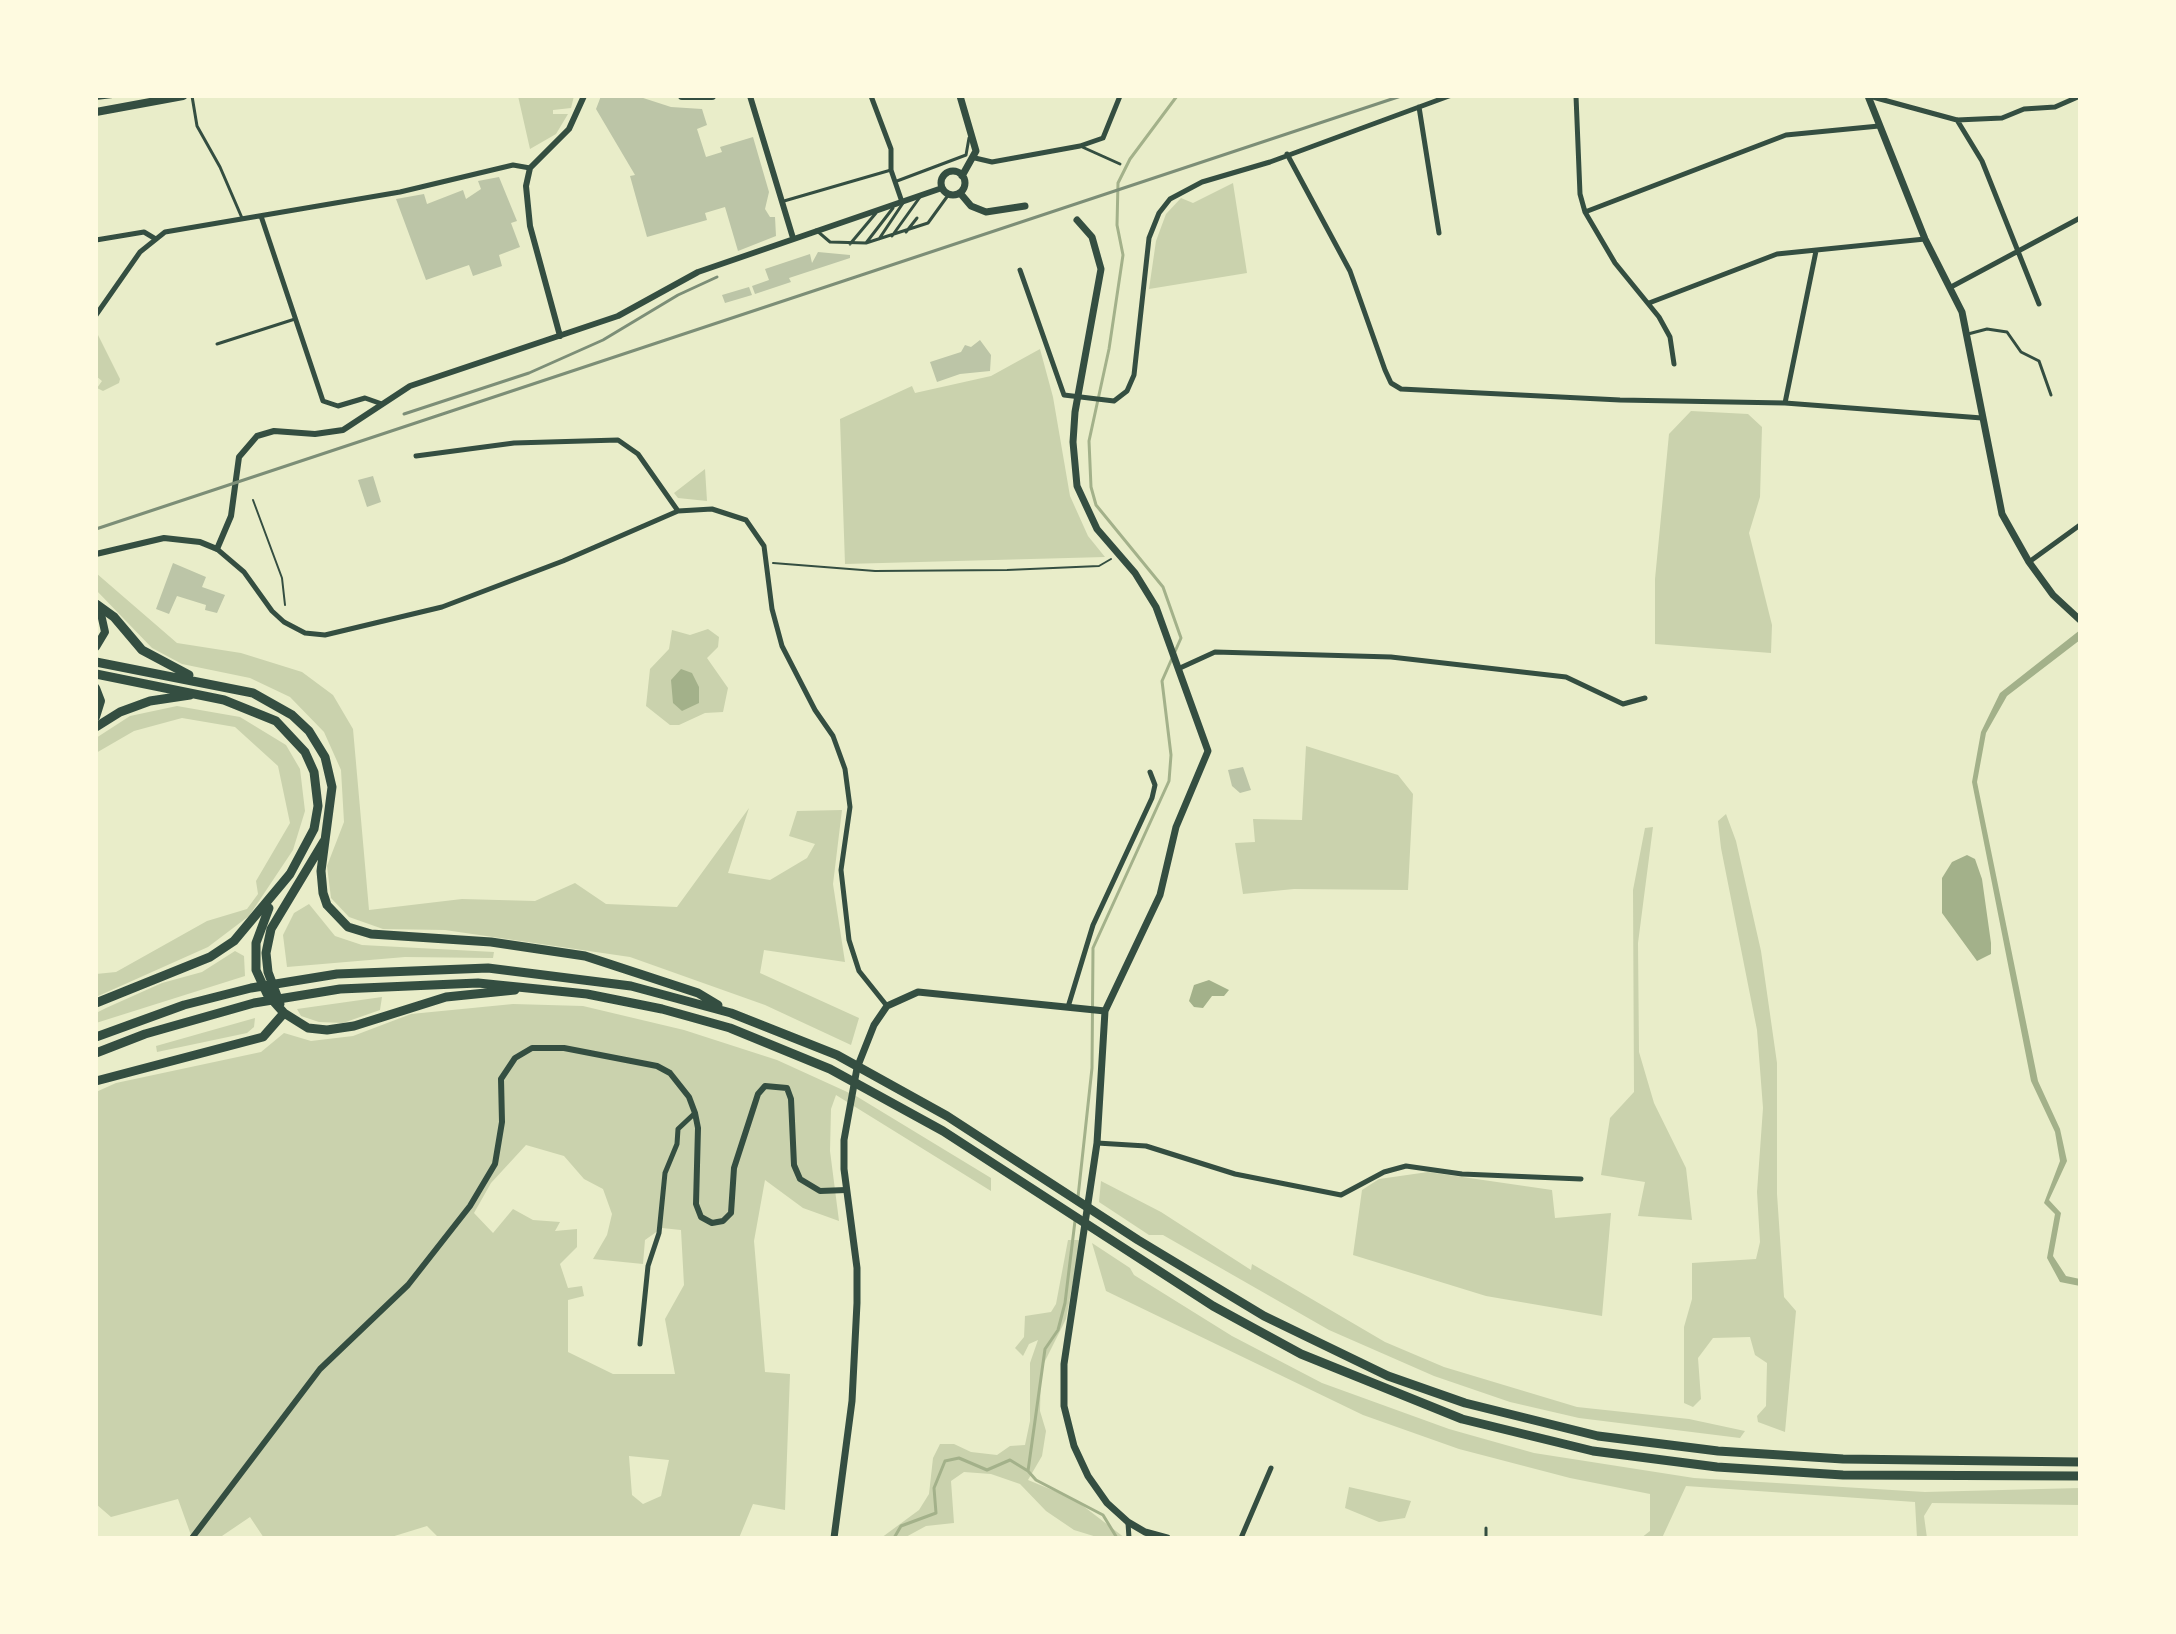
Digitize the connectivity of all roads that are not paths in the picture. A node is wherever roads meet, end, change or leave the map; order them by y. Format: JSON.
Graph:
{"nodes":[{"id":1,"x":183,"y":96,"type":"edge"},
{"id":2,"x":192,"y":96,"type":"edge"},
{"id":3,"x":584,"y":96,"type":"edge"},
{"id":4,"x":682,"y":96,"type":"edge"},
{"id":5,"x":712,"y":96,"type":"edge"},
{"id":6,"x":750,"y":96,"type":"edge"},
{"id":7,"x":871,"y":96,"type":"edge"},
{"id":8,"x":960,"y":96,"type":"edge"},
{"id":9,"x":1120,"y":96,"type":"edge"},
{"id":10,"x":1449,"y":96,"type":"edge"},
{"id":11,"x":1576,"y":96,"type":"edge"},
{"id":12,"x":1869,"y":96,"type":"edge"},
{"id":13,"x":2080,"y":96,"type":"edge"},
{"id":14,"x":165,"y":97,"type":"edge"},
{"id":15,"x":1419,"y":107,"type":"junction"},
{"id":16,"x":96,"y":112,"type":"edge"},
{"id":17,"x":966,"y":115,"type":"junction"},
{"id":18,"x":1957,"y":120,"type":"junction"},
{"id":19,"x":1879,"y":126,"type":"junction"},
{"id":20,"x":1080,"y":146,"type":"junction"},
{"id":21,"x":1287,"y":154,"type":"junction"},
{"id":22,"x":975,"y":158,"type":"junction"},
{"id":23,"x":1120,"y":164,"type":"dead end"},
{"id":24,"x":530,"y":168,"type":"junction"},
{"id":25,"x":891,"y":170,"type":"junction"},
{"id":26,"x":962,"y":176,"type":"junction"},
{"id":27,"x":895,"y":182,"type":"junction"},
{"id":28,"x":942,"y":188,"type":"junction"},
{"id":29,"x":960,"y":193,"type":"junction"},
{"id":30,"x":949,"y":194,"type":"junction"},
{"id":31,"x":920,"y":197,"type":"junction"},
{"id":32,"x":782,"y":202,"type":"junction"},
{"id":33,"x":899,"y":204,"type":"junction"},
{"id":34,"x":1025,"y":206,"type":"dead end"},
{"id":35,"x":878,"y":210,"type":"junction"},
{"id":36,"x":1585,"y":212,"type":"junction"},
{"id":37,"x":261,"y":215,"type":"junction"},
{"id":38,"x":242,"y":218,"type":"junction"},
{"id":39,"x":917,"y":218,"type":"dead end"},
{"id":40,"x":2080,"y":218,"type":"edge"},
{"id":41,"x":1077,"y":220,"type":"dead end"},
{"id":42,"x":815,"y":229,"type":"junction"},
{"id":43,"x":906,"y":232,"type":"junction"},
{"id":44,"x":1439,"y":233,"type":"dead end"},
{"id":45,"x":892,"y":236,"type":"junction"},
{"id":46,"x":154,"y":238,"type":"junction"},
{"id":47,"x":793,"y":238,"type":"junction"},
{"id":48,"x":879,"y":239,"type":"junction"},
{"id":49,"x":1925,"y":239,"type":"junction"},
{"id":50,"x":96,"y":240,"type":"edge"},
{"id":51,"x":866,"y":243,"type":"junction"},
{"id":52,"x":850,"y":244,"type":"junction"},
{"id":53,"x":2017,"y":250,"type":"junction"},
{"id":54,"x":1816,"y":251,"type":"junction"},
{"id":55,"x":1020,"y":270,"type":"dead end"},
{"id":56,"x":1951,"y":287,"type":"junction"},
{"id":57,"x":1649,"y":303,"type":"junction"},
{"id":58,"x":2039,"y":304,"type":"dead end"},
{"id":59,"x":96,"y":315,"type":"edge"},
{"id":60,"x":295,"y":319,"type":"junction"},
{"id":61,"x":1968,"y":334,"type":"junction"},
{"id":62,"x":560,"y":336,"type":"junction"},
{"id":63,"x":217,"y":344,"type":"dead end"},
{"id":64,"x":1674,"y":364,"type":"dead end"},
{"id":65,"x":2051,"y":395,"type":"dead end"},
{"id":66,"x":1077,"y":399,"type":"junction"},
{"id":67,"x":1785,"y":403,"type":"junction"},
{"id":68,"x":382,"y":404,"type":"junction"},
{"id":69,"x":1982,"y":418,"type":"junction"},
{"id":70,"x":416,"y":456,"type":"dead end"},
{"id":71,"x":678,"y":511,"type":"junction"},
{"id":72,"x":2080,"y":525,"type":"edge"},
{"id":73,"x":217,"y":549,"type":"junction"},
{"id":74,"x":96,"y":554,"type":"edge"},
{"id":75,"x":2029,"y":562,"type":"junction"},
{"id":76,"x":96,"y":606,"type":"edge"},
{"id":77,"x":2080,"y":620,"type":"edge"},
{"id":78,"x":96,"y":647,"type":"edge"},
{"id":79,"x":96,"y":662,"type":"edge"},
{"id":80,"x":1179,"y":664,"type":"junction"},
{"id":81,"x":96,"y":674,"type":"edge"},
{"id":82,"x":203,"y":681,"type":"junction"},
{"id":83,"x":96,"y":688,"type":"edge"},
{"id":84,"x":199,"y":694,"type":"junction"},
{"id":85,"x":1645,"y":698,"type":"dead end"},
{"id":86,"x":96,"y":717,"type":"edge"},
{"id":87,"x":96,"y":727,"type":"edge"},
{"id":88,"x":1150,"y":772,"type":"dead end"},
{"id":89,"x":329,"y":830,"type":"junction"},
{"id":90,"x":276,"y":894,"type":"junction"},
{"id":91,"x":533,"y":987,"type":"junction"},
{"id":92,"x":96,"y":1003,"type":"edge"},
{"id":93,"x":887,"y":1006,"type":"junction"},
{"id":94,"x":1068,"y":1007,"type":"junction"},
{"id":95,"x":1105,"y":1011,"type":"junction"},
{"id":96,"x":284,"y":1013,"type":"junction"},
{"id":97,"x":731,"y":1013,"type":"junction"},
{"id":98,"x":96,"y":1037,"type":"edge"},
{"id":99,"x":96,"y":1053,"type":"edge"},
{"id":100,"x":96,"y":1081,"type":"edge"},
{"id":101,"x":695,"y":1113,"type":"junction"},
{"id":102,"x":1097,"y":1143,"type":"junction"},
{"id":103,"x":1581,"y":1179,"type":"dead end"},
{"id":104,"x":846,"y":1190,"type":"junction"},
{"id":105,"x":640,"y":1344,"type":"dead end"},
{"id":106,"x":2080,"y":1462,"type":"edge"},
{"id":107,"x":1271,"y":1468,"type":"dead end"},
{"id":108,"x":2080,"y":1476,"type":"edge"},
{"id":109,"x":1128,"y":1522,"type":"junction"},
{"id":110,"x":1486,"y":1528,"type":"dead end"},
{"id":111,"x":192,"y":1538,"type":"edge"},
{"id":112,"x":834,"y":1538,"type":"edge"},
{"id":113,"x":1129,"y":1538,"type":"edge"},
{"id":114,"x":1167,"y":1538,"type":"edge"},
{"id":115,"x":1241,"y":1538,"type":"edge"},
{"id":116,"x":1486,"y":1538,"type":"edge"}],
"edges":[{"from":1,"to":14,"type":"main road"},
{"from":2,"to":38,"type":"lane"},
{"from":3,"to":24,"type":"street"},
{"from":4,"to":5,"type":"main road"},
{"from":6,"to":32,"type":"street"},
{"from":7,"to":25,"type":"street"},
{"from":8,"to":17,"type":"main road"},
{"from":9,"to":20,"type":"street"},
{"from":10,"to":15,"type":"street"},
{"from":11,"to":36,"type":"street"},
{"from":12,"to":18,"type":"street"},
{"from":12,"to":19,"type":"main road"},
{"from":13,"to":18,"type":"street"},
{"from":14,"to":16,"type":"main road"},
{"from":15,"to":21,"type":"street"},
{"from":15,"to":44,"type":"street"},
{"from":17,"to":22,"type":"main road"},
{"from":17,"to":27,"type":"lane"},
{"from":18,"to":53,"type":"street"},
{"from":19,"to":36,"type":"street"},
{"from":19,"to":49,"type":"main road"},
{"from":20,"to":22,"type":"street"},
{"from":20,"to":23,"type":"lane"},
{"from":21,"to":66,"type":"street"},
{"from":21,"to":67,"type":"street"},
{"from":22,"to":26,"type":"main road"},
{"from":24,"to":37,"type":"street"},
{"from":24,"to":62,"type":"street"},
{"from":25,"to":27,"type":"street"},
{"from":25,"to":32,"type":"lane"},
{"from":26,"to":28,"type":"main road"},
{"from":26,"to":29,"type":"main road"},
{"from":27,"to":33,"type":"street"},
{"from":28,"to":30,"type":"main road"},
{"from":28,"to":31,"type":"street"},
{"from":29,"to":30,"type":"main road"},
{"from":29,"to":34,"type":"main road"},
{"from":30,"to":43,"type":"lane"},
{"from":31,"to":33,"type":"street"},
{"from":31,"to":45,"type":"lane"},
{"from":32,"to":47,"type":"street"},
{"from":33,"to":35,"type":"street"},
{"from":33,"to":48,"type":"lane"},
{"from":33,"to":51,"type":"lane"},
{"from":35,"to":42,"type":"street"},
{"from":35,"to":52,"type":"lane"},
{"from":36,"to":57,"type":"street"},
{"from":37,"to":38,"type":"street"},
{"from":37,"to":60,"type":"street"},
{"from":38,"to":46,"type":"street"},
{"from":39,"to":43,"type":"lane"},
{"from":40,"to":53,"type":"street"},
{"from":41,"to":66,"type":"main road"},
{"from":42,"to":47,"type":"street"},
{"from":42,"to":52,"type":"lane"},
{"from":43,"to":45,"type":"lane"},
{"from":45,"to":48,"type":"lane"},
{"from":46,"to":50,"type":"street"},
{"from":46,"to":59,"type":"street"},
{"from":47,"to":62,"type":"street"},
{"from":48,"to":51,"type":"lane"},
{"from":49,"to":54,"type":"street"},
{"from":49,"to":56,"type":"main road"},
{"from":51,"to":52,"type":"lane"},
{"from":53,"to":56,"type":"street"},
{"from":53,"to":58,"type":"street"},
{"from":54,"to":57,"type":"street"},
{"from":54,"to":67,"type":"street"},
{"from":55,"to":66,"type":"street"},
{"from":56,"to":61,"type":"main road"},
{"from":57,"to":64,"type":"street"},
{"from":60,"to":63,"type":"lane"},
{"from":60,"to":68,"type":"street"},
{"from":61,"to":65,"type":"lane"},
{"from":61,"to":69,"type":"main road"},
{"from":62,"to":68,"type":"street"},
{"from":66,"to":80,"type":"main road"},
{"from":67,"to":69,"type":"street"},
{"from":68,"to":73,"type":"street"},
{"from":69,"to":75,"type":"main road"},
{"from":70,"to":71,"type":"street"},
{"from":71,"to":73,"type":"street"},
{"from":71,"to":93,"type":"street"},
{"from":72,"to":75,"type":"street"},
{"from":73,"to":74,"type":"street"},
{"from":75,"to":77,"type":"main road"},
{"from":76,"to":78,"type":"main road"},
{"from":76,"to":82,"type":"highway"},
{"from":79,"to":82,"type":"highway"},
{"from":80,"to":85,"type":"street"},
{"from":80,"to":95,"type":"main road"},
{"from":81,"to":84,"type":"highway"},
{"from":82,"to":89,"type":"highway"},
{"from":83,"to":86,"type":"main road"},
{"from":84,"to":87,"type":"highway"},
{"from":84,"to":90,"type":"highway"},
{"from":88,"to":94,"type":"street"},
{"from":89,"to":96,"type":"highway"},
{"from":89,"to":97,"type":"highway"},
{"from":90,"to":92,"type":"highway"},
{"from":90,"to":96,"type":"highway"},
{"from":91,"to":96,"type":"highway"},
{"from":91,"to":99,"type":"highway"},
{"from":91,"to":108,"type":"highway"},
{"from":93,"to":94,"type":"main road"},
{"from":93,"to":104,"type":"main road"},
{"from":94,"to":95,"type":"main road"},
{"from":95,"to":102,"type":"main road"},
{"from":96,"to":100,"type":"highway"},
{"from":97,"to":98,"type":"highway"},
{"from":97,"to":106,"type":"highway"},
{"from":101,"to":104,"type":"street"},
{"from":101,"to":105,"type":"street"},
{"from":101,"to":111,"type":"street"},
{"from":102,"to":103,"type":"street"},
{"from":102,"to":109,"type":"main road"},
{"from":104,"to":112,"type":"main road"},
{"from":107,"to":115,"type":"street"},
{"from":109,"to":113,"type":"street"},
{"from":109,"to":114,"type":"main road"},
{"from":110,"to":116,"type":"lane"}]}
